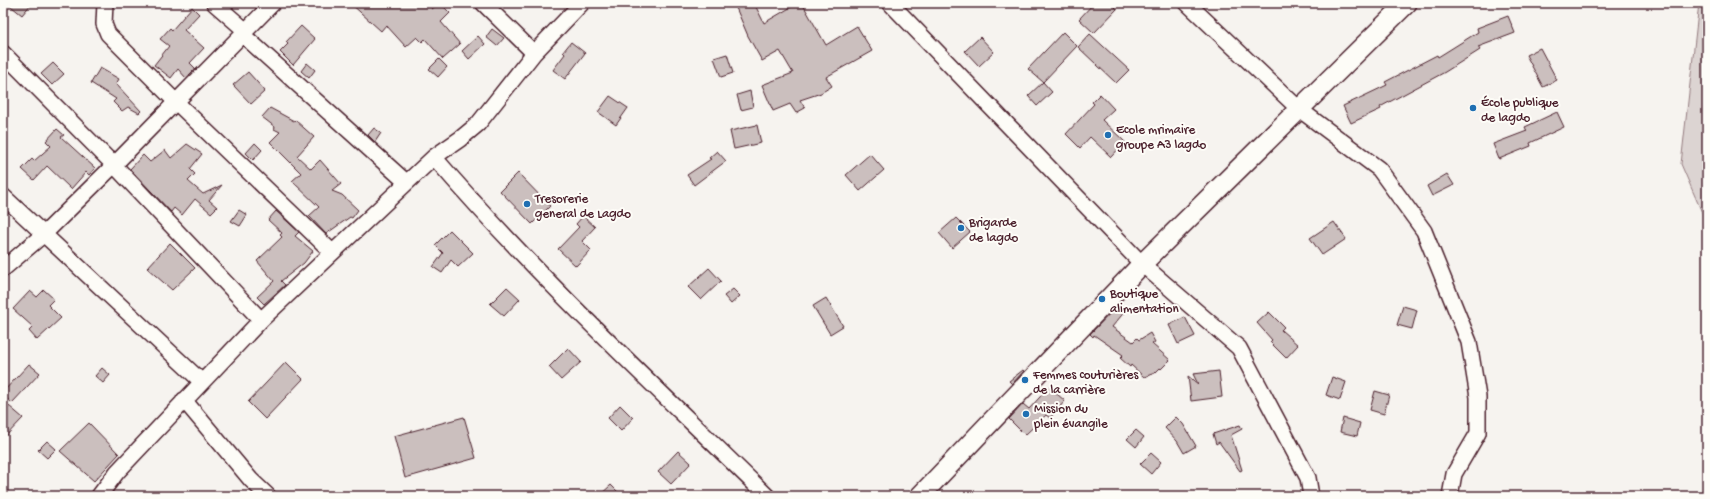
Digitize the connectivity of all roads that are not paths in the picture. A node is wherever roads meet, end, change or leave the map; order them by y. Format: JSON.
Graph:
{"nodes":[{"id":1,"x":214,"y":3,"type":"edge"},
{"id":2,"x":273,"y":3,"type":"edge"},
{"id":3,"x":483,"y":3,"type":"edge"},
{"id":4,"x":582,"y":3,"type":"edge"},
{"id":5,"x":890,"y":3,"type":"edge"},
{"id":6,"x":1187,"y":3,"type":"edge"},
{"id":7,"x":1407,"y":3,"type":"edge"},
{"id":8,"x":102,"y":5,"type":"edge"},
{"id":9,"x":244,"y":33,"type":"junction"},
{"id":10,"x":3,"y":53,"type":"edge"},
{"id":11,"x":534,"y":53,"type":"junction"},
{"id":12,"x":176,"y":102,"type":"junction"},
{"id":13,"x":1299,"y":109,"type":"junction"},
{"id":14,"x":434,"y":157,"type":"junction"},
{"id":15,"x":114,"y":165,"type":"junction"},
{"id":16,"x":406,"y":182,"type":"junction"},
{"id":17,"x":3,"y":196,"type":"edge"},
{"id":18,"x":44,"y":234,"type":"junction"},
{"id":19,"x":332,"y":252,"type":"junction"},
{"id":20,"x":1142,"y":264,"type":"junction"},
{"id":21,"x":3,"y":269,"type":"edge"},
{"id":22,"x":261,"y":320,"type":"junction"},
{"id":23,"x":202,"y":382,"type":"junction"},
{"id":24,"x":184,"y":400,"type":"junction"},
{"id":25,"x":99,"y":496,"type":"edge"},
{"id":26,"x":268,"y":496,"type":"edge"},
{"id":27,"x":767,"y":496,"type":"edge"},
{"id":28,"x":920,"y":496,"type":"edge"},
{"id":29,"x":1311,"y":496,"type":"edge"},
{"id":30,"x":1450,"y":496,"type":"edge"}],
"edges":[{"from":1,"to":9,"type":"street"},
{"from":2,"to":9,"type":"street"},
{"from":3,"to":11,"type":"street"},
{"from":4,"to":11,"type":"street"},
{"from":5,"to":20,"type":"street"},
{"from":6,"to":13,"type":"street"},
{"from":7,"to":13,"type":"main road"},
{"from":8,"to":12,"type":"street"},
{"from":9,"to":12,"type":"street"},
{"from":9,"to":16,"type":"street"},
{"from":10,"to":15,"type":"street"},
{"from":11,"to":14,"type":"street"},
{"from":12,"to":15,"type":"street"},
{"from":12,"to":19,"type":"street"},
{"from":13,"to":20,"type":"main road"},
{"from":13,"to":30,"type":"street"},
{"from":14,"to":16,"type":"street"},
{"from":14,"to":27,"type":"street"},
{"from":15,"to":18,"type":"street"},
{"from":15,"to":22,"type":"street"},
{"from":16,"to":19,"type":"street"},
{"from":17,"to":18,"type":"street"},
{"from":18,"to":21,"type":"street"},
{"from":18,"to":23,"type":"street"},
{"from":19,"to":22,"type":"street"},
{"from":20,"to":28,"type":"main road"},
{"from":20,"to":29,"type":"street"},
{"from":22,"to":23,"type":"street"},
{"from":23,"to":24,"type":"street"},
{"from":24,"to":25,"type":"street"},
{"from":24,"to":26,"type":"street"}]}
